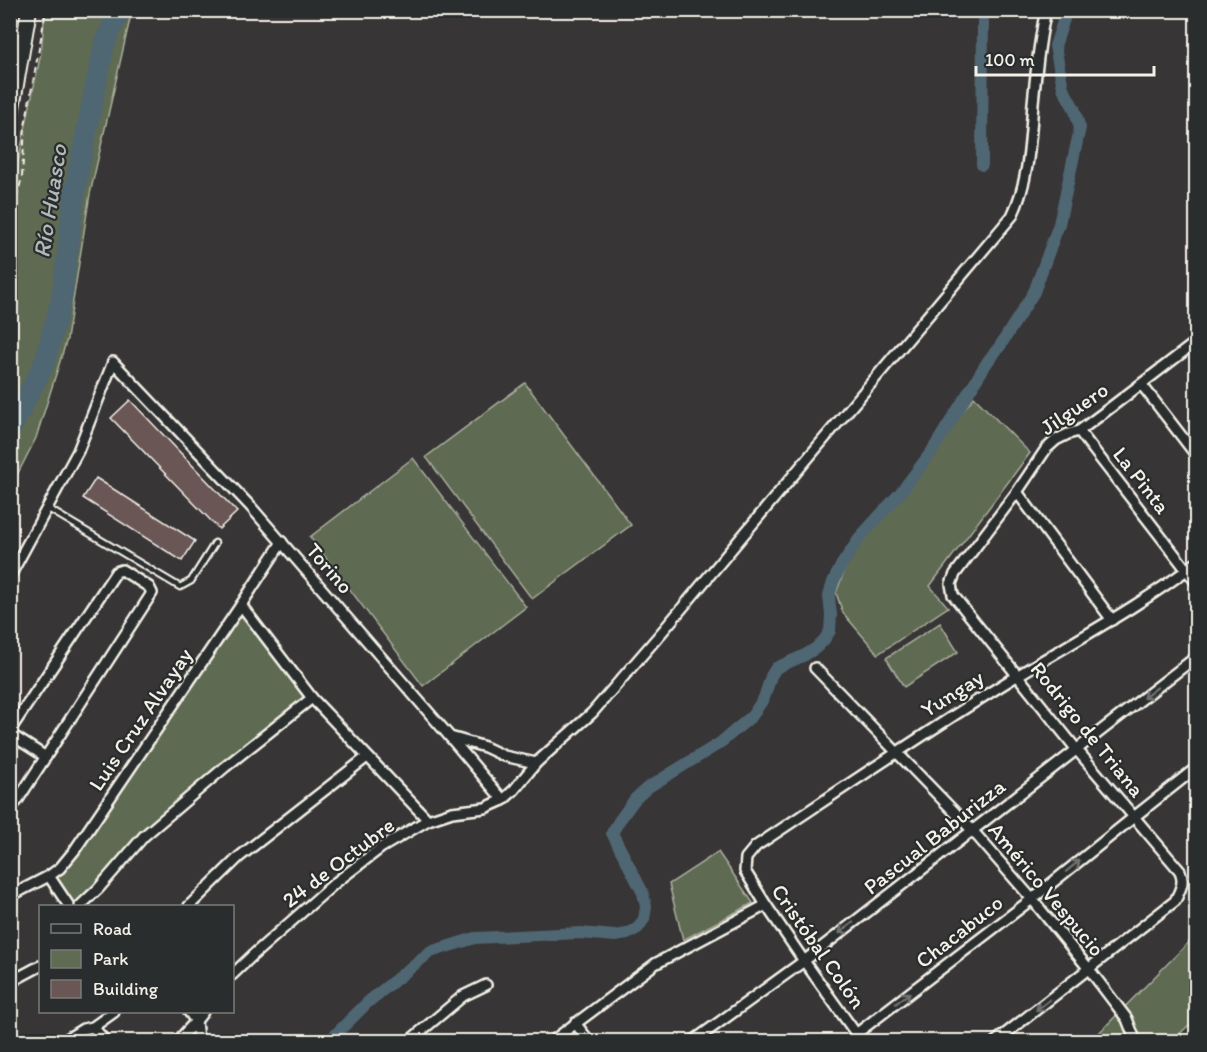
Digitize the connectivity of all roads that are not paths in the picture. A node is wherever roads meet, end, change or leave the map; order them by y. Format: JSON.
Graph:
{"nodes":[{"id":1,"x":29,"y":10,"type":"edge"},
{"id":2,"x":1046,"y":10,"type":"edge"},
{"id":3,"x":10,"y":119,"type":"edge"},
{"id":4,"x":1197,"y":342,"type":"edge"},
{"id":5,"x":1142,"y":385,"type":"junction"},
{"id":6,"x":1079,"y":431,"type":"junction"},
{"id":7,"x":1197,"y":455,"type":"edge"},
{"id":8,"x":1017,"y":492,"type":"junction"},
{"id":9,"x":47,"y":508,"type":"junction"},
{"id":10,"x":282,"y":542,"type":"junction"},
{"id":11,"x":215,"y":543,"type":"dead end"},
{"id":12,"x":1197,"y":563,"type":"edge"},
{"id":13,"x":1187,"y":570,"type":"junction"},
{"id":14,"x":10,"y":576,"type":"edge"},
{"id":15,"x":1197,"y":582,"type":"edge"},
{"id":16,"x":951,"y":584,"type":"joint"},
{"id":17,"x":241,"y":605,"type":"junction"},
{"id":18,"x":1112,"y":620,"type":"junction"},
{"id":19,"x":1197,"y":657,"type":"edge"},
{"id":20,"x":815,"y":668,"type":"dead end"},
{"id":21,"x":1018,"y":675,"type":"junction"},
{"id":22,"x":312,"y":698,"type":"junction"},
{"id":23,"x":10,"y":732,"type":"edge"},
{"id":24,"x":450,"y":737,"type":"junction"},
{"id":25,"x":1077,"y":750,"type":"junction"},
{"id":26,"x":896,"y":752,"type":"junction"},
{"id":27,"x":46,"y":757,"type":"junction"},
{"id":28,"x":367,"y":757,"type":"junction"},
{"id":29,"x":536,"y":763,"type":"junction"},
{"id":30,"x":1197,"y":768,"type":"edge"},
{"id":31,"x":503,"y":800,"type":"junction"},
{"id":32,"x":10,"y":808,"type":"edge"},
{"id":33,"x":1134,"y":817,"type":"junction"},
{"id":34,"x":428,"y":820,"type":"junction"},
{"id":35,"x":972,"y":830,"type":"junction"},
{"id":36,"x":745,"y":871,"type":"joint"},
{"id":37,"x":49,"y":876,"type":"junction"},
{"id":38,"x":10,"y":896,"type":"edge"},
{"id":39,"x":1032,"y":899,"type":"junction"},
{"id":40,"x":68,"y":905,"type":"edge"},
{"id":41,"x":81,"y":905,"type":"edge"},
{"id":42,"x":190,"y":905,"type":"edge"},
{"id":43,"x":766,"y":905,"type":"junction"},
{"id":44,"x":804,"y":961,"type":"junction"},
{"id":45,"x":39,"y":967,"type":"edge"},
{"id":46,"x":1089,"y":969,"type":"junction"},
{"id":47,"x":234,"y":973,"type":"edge"},
{"id":48,"x":10,"y":982,"type":"edge"},
{"id":49,"x":486,"y":986,"type":"dead end"},
{"id":50,"x":111,"y":1013,"type":"edge"},
{"id":51,"x":190,"y":1013,"type":"edge"},
{"id":52,"x":202,"y":1013,"type":"edge"},
{"id":53,"x":196,"y":1021,"type":"junction"},
{"id":54,"x":575,"y":1023,"type":"junction"},
{"id":55,"x":93,"y":1027,"type":"junction"},
{"id":56,"x":859,"y":1038,"type":"edge"},
{"id":57,"x":62,"y":1041,"type":"edge"},
{"id":58,"x":106,"y":1041,"type":"edge"},
{"id":59,"x":177,"y":1041,"type":"edge"},
{"id":60,"x":197,"y":1041,"type":"edge"},
{"id":61,"x":408,"y":1041,"type":"edge"},
{"id":62,"x":551,"y":1041,"type":"edge"},
{"id":63,"x":590,"y":1041,"type":"edge"},
{"id":64,"x":692,"y":1041,"type":"edge"},
{"id":65,"x":995,"y":1041,"type":"edge"},
{"id":66,"x":1136,"y":1041,"type":"edge"}],
"edges":[{"from":1,"to":3,"type":"main road"},
{"from":2,"to":29,"type":"street"},
{"from":4,"to":5,"type":"street","name":"Jilguero"},
{"from":5,"to":6,"type":"street","name":"Jilguero"},
{"from":5,"to":7,"type":"street"},
{"from":6,"to":8,"type":"street","name":"Jilguero"},
{"from":6,"to":13,"type":"street","name":"La Pinta"},
{"from":8,"to":16,"type":"street","name":"Jilguero"},
{"from":8,"to":18,"type":"street"},
{"from":9,"to":10,"type":"street","name":"Torino"},
{"from":9,"to":11,"type":"lane"},
{"from":9,"to":14,"type":"street"},
{"from":10,"to":17,"type":"street","name":"Luis Cruz Alvayay"},
{"from":10,"to":24,"type":"street","name":"Torino"},
{"from":12,"to":13,"type":"street","name":"Yungay"},
{"from":13,"to":15,"type":"street","name":"La Pinta"},
{"from":13,"to":18,"type":"street","name":"Yungay"},
{"from":16,"to":21,"type":"street","name":"Rodrigo de Triana"},
{"from":17,"to":22,"type":"street"},
{"from":17,"to":37,"type":"street","name":"Luis Cruz Alvayay"},
{"from":18,"to":21,"type":"street","name":"Yungay"},
{"from":19,"to":25,"type":"street","name":"Pascual Baburizza","one_way":true},
{"from":20,"to":26,"type":"street","name":"Américo Vespucio"},
{"from":21,"to":25,"type":"street","name":"Rodrigo de Triana"},
{"from":21,"to":26,"type":"street","name":"Yungay"},
{"from":22,"to":28,"type":"street"},
{"from":22,"to":41,"type":"street"},
{"from":23,"to":27,"type":"street"},
{"from":23,"to":27,"type":"street"},
{"from":24,"to":29,"type":"street"},
{"from":24,"to":31,"type":"street","name":"Torino"},
{"from":25,"to":33,"type":"street","name":"Rodrigo de Triana"},
{"from":25,"to":35,"type":"street","name":"Pascual Baburizza"},
{"from":26,"to":35,"type":"street","name":"Américo Vespucio"},
{"from":26,"to":36,"type":"street","name":"Yungay"},
{"from":27,"to":32,"type":"street"},
{"from":28,"to":34,"type":"street"},
{"from":28,"to":42,"type":"street"},
{"from":29,"to":31,"type":"street"},
{"from":30,"to":33,"type":"street","name":"Chacabuco"},
{"from":31,"to":34,"type":"street","name":"24 de Octubre"},
{"from":39,"to":33,"type":"street","name":"Chacabuco","one_way":true},
{"from":33,"to":46,"type":"street","name":"Rodrigo de Triana"},
{"from":34,"to":47,"type":"street","name":"24 de Octubre"},
{"from":35,"to":39,"type":"street","name":"Américo Vespucio"},
{"from":35,"to":44,"type":"street","name":"Pascual Baburizza","one_way":true},
{"from":36,"to":43,"type":"street","name":"Cristóbal Colón"},
{"from":37,"to":38,"type":"street","name":"Luis Cruz Alvayay"},
{"from":37,"to":40,"type":"street"},
{"from":39,"to":46,"type":"street","name":"Américo Vespucio"},
{"from":56,"to":39,"type":"street","name":"Chacabuco","one_way":true},
{"from":43,"to":44,"type":"street","name":"Cristóbal Colón"},
{"from":43,"to":54,"type":"street"},
{"from":44,"to":56,"type":"street","name":"Cristóbal Colón"},
{"from":44,"to":64,"type":"street","name":"Pascual Baburizza"},
{"from":45,"to":48,"type":"street"},
{"from":46,"to":65,"type":"street","one_way":true},
{"from":46,"to":66,"type":"street","name":"Américo Vespucio"},
{"from":49,"to":61,"type":"street"},
{"from":50,"to":55,"type":"street"},
{"from":51,"to":53,"type":"street"},
{"from":52,"to":53,"type":"street"},
{"from":53,"to":59,"type":"street"},
{"from":53,"to":60,"type":"street"},
{"from":54,"to":62,"type":"street"},
{"from":54,"to":63,"type":"street"},
{"from":55,"to":57,"type":"street"},
{"from":55,"to":58,"type":"street"}]}
